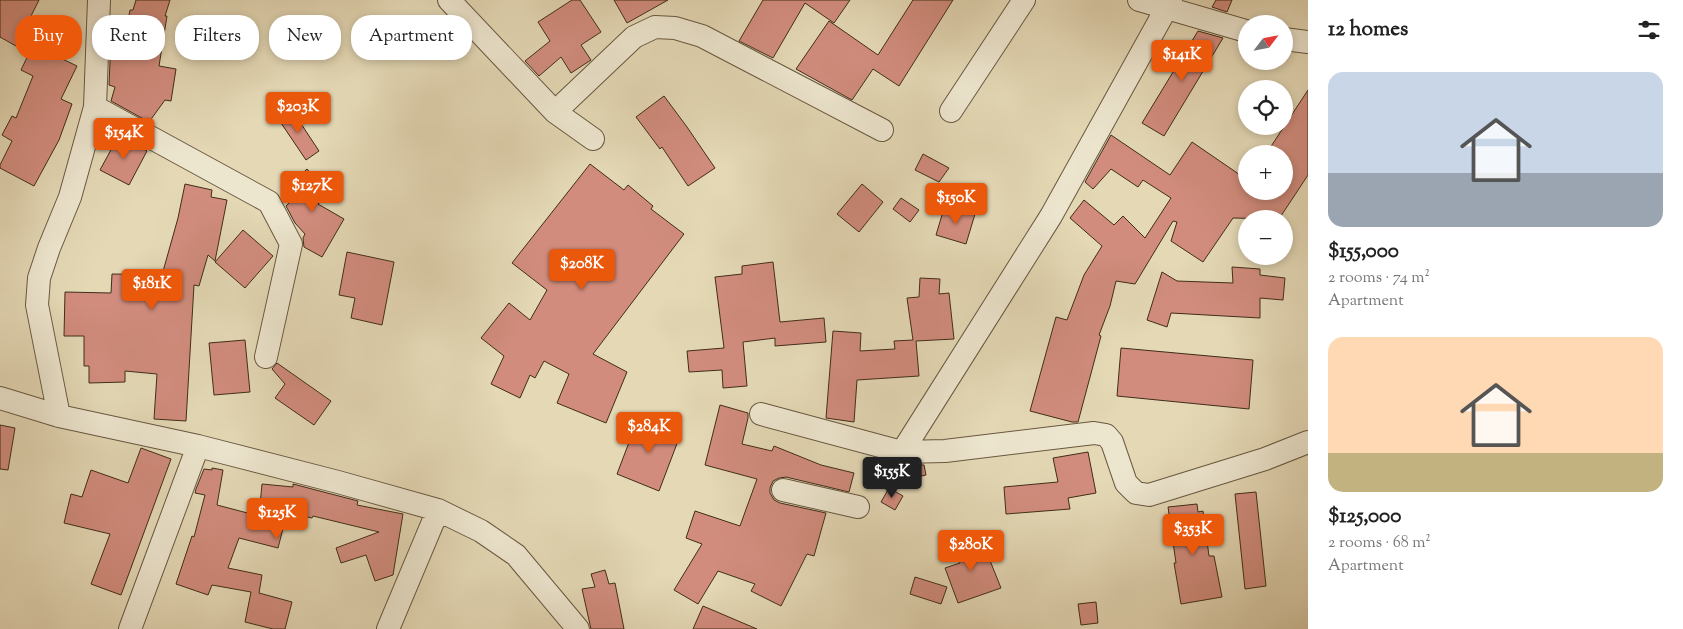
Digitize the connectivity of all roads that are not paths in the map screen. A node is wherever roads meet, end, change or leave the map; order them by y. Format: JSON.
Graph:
{"nodes":[{"id":1,"x":99,"y":0,"type":"edge"},
{"id":2,"x":449,"y":0,"type":"edge"},
{"id":3,"x":1024,"y":0,"type":"edge"},
{"id":4,"x":1138,"y":0,"type":"edge"},
{"id":5,"x":1168,"y":4,"type":"edge"},
{"id":6,"x":1238,"y":28,"type":"edge"},
{"id":7,"x":1293,"y":40,"type":"edge"},
{"id":8,"x":1308,"y":42,"type":"edge"},
{"id":9,"x":95,"y":107,"type":"junction"},
{"id":10,"x":555,"y":112,"type":"junction"},
{"id":11,"x":951,"y":112,"type":"dead end"},
{"id":12,"x":882,"y":130,"type":"dead end"},
{"id":13,"x":592,"y":138,"type":"dead end"},
{"id":14,"x":266,"y":356,"type":"dead end"},
{"id":15,"x":0,"y":398,"type":"edge"},
{"id":16,"x":762,"y":414,"type":"dead end"},
{"id":17,"x":59,"y":416,"type":"junction"},
{"id":18,"x":1308,"y":442,"type":"edge"},
{"id":19,"x":198,"y":446,"type":"junction"},
{"id":20,"x":902,"y":452,"type":"junction"},
{"id":21,"x":783,"y":490,"type":"dead end"},
{"id":22,"x":858,"y":506,"type":"dead end"},
{"id":23,"x":438,"y":510,"type":"junction"},
{"id":24,"x":130,"y":629,"type":"edge"},
{"id":25,"x":388,"y":629,"type":"edge"},
{"id":26,"x":578,"y":629,"type":"edge"}],
"edges":[{"from":1,"to":9,"type":"street"},
{"from":2,"to":10,"type":"street"},
{"from":3,"to":11,"type":"street"},
{"from":4,"to":5,"type":"street"},
{"from":5,"to":6,"type":"street"},
{"from":5,"to":20,"type":"street"},
{"from":7,"to":8,"type":"street"},
{"from":9,"to":14,"type":"street"},
{"from":9,"to":17,"type":"street"},
{"from":10,"to":12,"type":"street"},
{"from":10,"to":13,"type":"street"},
{"from":15,"to":17,"type":"street"},
{"from":16,"to":20,"type":"street"},
{"from":17,"to":19,"type":"street"},
{"from":18,"to":20,"type":"street"},
{"from":19,"to":23,"type":"street"},
{"from":19,"to":24,"type":"street"},
{"from":21,"to":22,"type":"street"},
{"from":23,"to":25,"type":"street"},
{"from":23,"to":26,"type":"street"}]}
